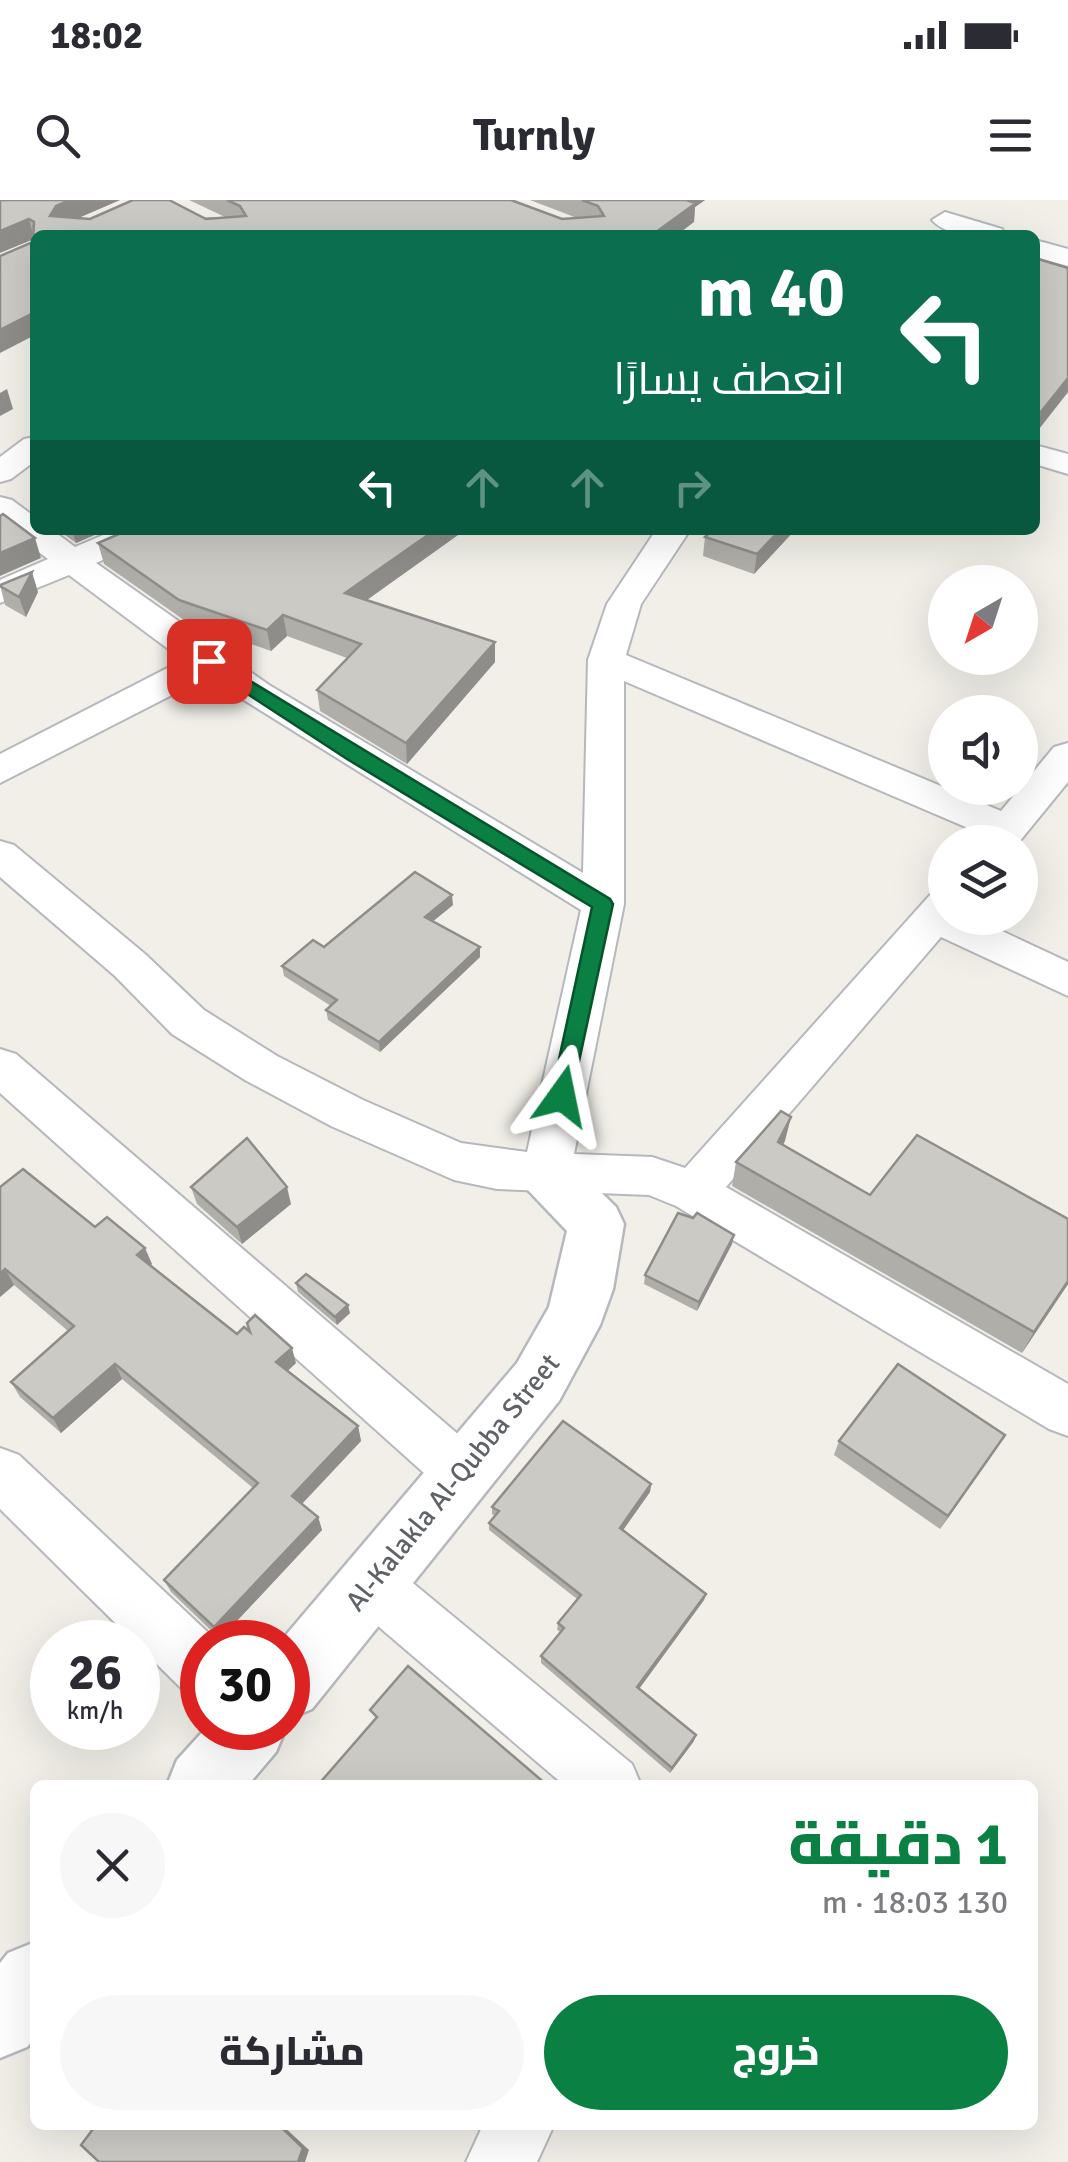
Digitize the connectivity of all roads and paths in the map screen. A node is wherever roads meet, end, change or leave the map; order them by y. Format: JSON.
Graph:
{"nodes":[{"id":1,"x":944,"y":214,"type":"edge"},
{"id":2,"x":982,"y":230,"type":"edge"},
{"id":3,"x":1040,"y":250,"type":"edge"},
{"id":4,"x":1068,"y":258,"type":"edge"},
{"id":5,"x":30,"y":450,"type":"edge"},
{"id":6,"x":1040,"y":456,"type":"edge"},
{"id":7,"x":1068,"y":464,"type":"edge"},
{"id":8,"x":0,"y":472,"type":"edge"},
{"id":9,"x":0,"y":507,"type":"edge"},
{"id":10,"x":30,"y":530,"type":"edge"},
{"id":11,"x":37,"y":535,"type":"edge"},
{"id":12,"x":132,"y":535,"type":"edge"},
{"id":13,"x":670,"y":535,"type":"edge"},
{"id":14,"x":72,"y":561,"type":"junction"},
{"id":15,"x":0,"y":594,"type":"edge"},
{"id":16,"x":606,"y":660,"type":"junction"},
{"id":17,"x":209,"y":661,"type":"junction"},
{"id":18,"x":1068,"y":756,"type":"edge"},
{"id":19,"x":0,"y":770,"type":"edge"},
{"id":20,"x":977,"y":825,"type":"edge"},
{"id":21,"x":1011,"y":825,"type":"edge"},
{"id":22,"x":0,"y":855,"type":"edge"},
{"id":23,"x":603,"y":904,"type":"junction"},
{"id":24,"x":928,"y":925,"type":"edge"},
{"id":25,"x":985,"y":935,"type":"edge"},
{"id":26,"x":1068,"y":980,"type":"edge"},
{"id":27,"x":0,"y":1066,"type":"edge"},
{"id":28,"x":546,"y":1173,"type":"junction"},
{"id":29,"x":693,"y":1192,"type":"junction"},
{"id":30,"x":1068,"y":1412,"type":"edge"},
{"id":31,"x":462,"y":1472,"type":"junction"},
{"id":32,"x":0,"y":1473,"type":"edge"},
{"id":33,"x":371,"y":1584,"type":"junction"},
{"id":34,"x":180,"y":1646,"type":"edge"},
{"id":35,"x":310,"y":1658,"type":"edge"},
{"id":36,"x":233,"y":1750,"type":"edge"},
{"id":37,"x":206,"y":1780,"type":"edge"},
{"id":38,"x":605,"y":1780,"type":"edge"},
{"id":39,"x":30,"y":1986,"type":"edge"},
{"id":40,"x":0,"y":2020,"type":"edge"},
{"id":41,"x":517,"y":2130,"type":"edge"},
{"id":42,"x":500,"y":2162,"type":"edge"}],
"edges":[{"from":1,"to":2,"type":"street"},
{"from":3,"to":4,"type":"street"},
{"from":5,"to":8,"type":"street"},
{"from":6,"to":7,"type":"street"},
{"from":9,"to":10,"type":"street"},
{"from":11,"to":14,"type":"street"},
{"from":12,"to":14,"type":"street"},
{"from":13,"to":16,"type":"street"},
{"from":14,"to":15,"type":"street"},
{"from":14,"to":17,"type":"street"},
{"from":16,"to":20,"type":"street"},
{"from":16,"to":23,"type":"street"},
{"from":17,"to":19,"type":"street"},
{"from":17,"to":23,"type":"street"},
{"from":18,"to":21,"type":"street"},
{"from":22,"to":28,"type":"street"},
{"from":23,"to":28,"type":"street"},
{"from":24,"to":29,"type":"street"},
{"from":25,"to":26,"type":"street"},
{"from":27,"to":31,"type":"street"},
{"from":28,"to":29,"type":"street"},
{"from":28,"to":31,"type":"street","name":"Al-Kalakla Al-Qubba Street"},
{"from":29,"to":30,"type":"street"},
{"from":31,"to":33,"type":"street","name":"Al-Kalakla Al-Qubba Street"},
{"from":32,"to":34,"type":"street"},
{"from":33,"to":35,"type":"street","name":"Al-Kalakla Al-Qubba Street"},
{"from":33,"to":38,"type":"street"},
{"from":36,"to":37,"type":"street"},
{"from":39,"to":40,"type":"street"},
{"from":41,"to":42,"type":"street"}]}
